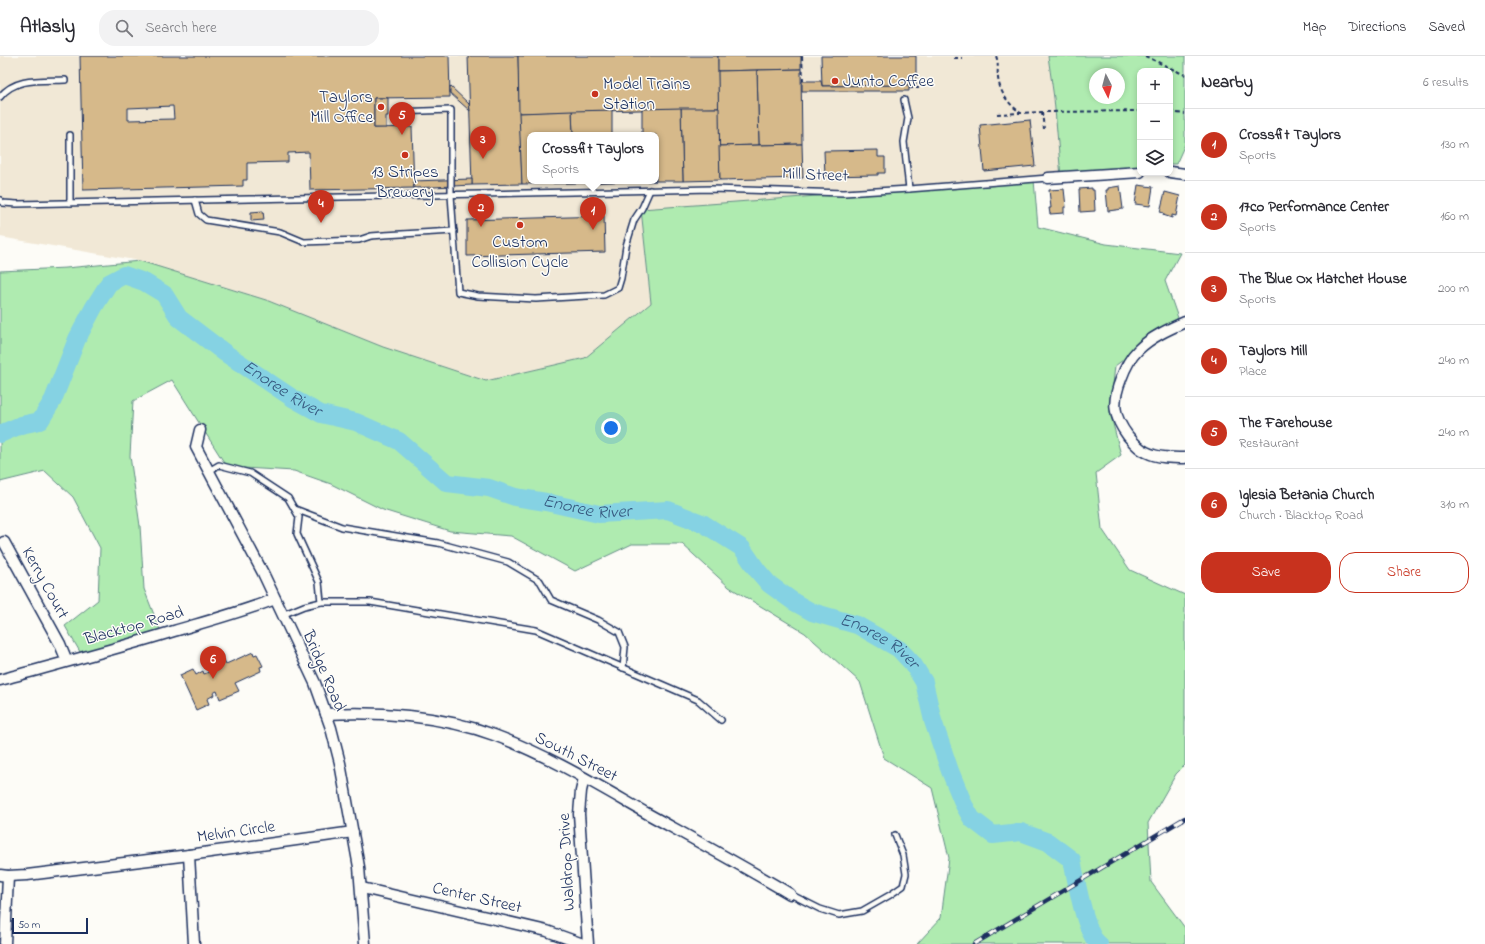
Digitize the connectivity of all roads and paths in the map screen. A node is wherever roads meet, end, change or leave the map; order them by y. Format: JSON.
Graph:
{"nodes":[{"id":1,"x":802,"y":56,"type":"edge"},
{"id":2,"x":996,"y":56,"type":"edge"},
{"id":3,"x":1145,"y":56,"type":"edge"},
{"id":4,"x":954,"y":58,"type":"dead end"},
{"id":5,"x":962,"y":58,"type":"dead end"},
{"id":6,"x":1185,"y":75,"type":"edge"},
{"id":7,"x":65,"y":80,"type":"dead end"},
{"id":8,"x":803,"y":81,"type":"dead end"},
{"id":9,"x":909,"y":88,"type":"dead end"},
{"id":10,"x":919,"y":88,"type":"dead end"},
{"id":11,"x":0,"y":97,"type":"edge"},
{"id":12,"x":904,"y":100,"type":"dead end"},
{"id":13,"x":1137,"y":111,"type":"edge"},
{"id":14,"x":397,"y":112,"type":"dead end"},
{"id":15,"x":1042,"y":112,"type":"junction"},
{"id":16,"x":1173,"y":112,"type":"edge"},
{"id":17,"x":1022,"y":113,"type":"junction"},
{"id":18,"x":997,"y":114,"type":"dead end"},
{"id":19,"x":1185,"y":114,"type":"edge"},
{"id":20,"x":1044,"y":129,"type":"dead end"},
{"id":21,"x":70,"y":135,"type":"dead end"},
{"id":22,"x":1137,"y":172,"type":"edge"},
{"id":23,"x":1173,"y":172,"type":"edge"},
{"id":24,"x":1185,"y":174,"type":"edge"},
{"id":25,"x":1048,"y":178,"type":"joint"},
{"id":26,"x":909,"y":189,"type":"junction"},
{"id":27,"x":650,"y":190,"type":"junction"},
{"id":28,"x":451,"y":195,"type":"junction"},
{"id":29,"x":0,"y":200,"type":"edge"},
{"id":30,"x":195,"y":200,"type":"junction"},
{"id":31,"x":70,"y":203,"type":"junction"},
{"id":32,"x":454,"y":231,"type":"junction"},
{"id":33,"x":1185,"y":322,"type":"edge"},
{"id":34,"x":200,"y":430,"type":"dead end"},
{"id":35,"x":1185,"y":458,"type":"edge"},
{"id":36,"x":210,"y":471,"type":"junction"},
{"id":37,"x":295,"y":509,"type":"junction"},
{"id":38,"x":4,"y":542,"type":"dead end"},
{"id":39,"x":275,"y":599,"type":"junction"},
{"id":40,"x":321,"y":602,"type":"junction"},
{"id":41,"x":282,"y":615,"type":"junction"},
{"id":42,"x":67,"y":661,"type":"junction"},
{"id":43,"x":623,"y":668,"type":"junction"},
{"id":44,"x":0,"y":680,"type":"edge"},
{"id":45,"x":326,"y":714,"type":"junction"},
{"id":46,"x":721,"y":720,"type":"dead end"},
{"id":47,"x":584,"y":778,"type":"junction"},
{"id":48,"x":353,"y":832,"type":"junction"},
{"id":49,"x":895,"y":835,"type":"dead end"},
{"id":50,"x":189,"y":855,"type":"junction"},
{"id":51,"x":4,"y":876,"type":"edge"},
{"id":52,"x":362,"y":888,"type":"junction"},
{"id":53,"x":790,"y":894,"type":"joint"},
{"id":54,"x":5,"y":944,"type":"edge"},
{"id":55,"x":194,"y":944,"type":"edge"},
{"id":56,"x":365,"y":944,"type":"edge"},
{"id":57,"x":583,"y":944,"type":"edge"},
{"id":58,"x":588,"y":944,"type":"edge"}],
"edges":[{"from":1,"to":8,"type":"path"},
{"from":2,"to":17,"type":"path"},
{"from":3,"to":6,"type":"path"},
{"from":4,"to":5,"type":"path"},
{"from":7,"to":11,"type":"lane"},
{"from":9,"to":10,"type":"path"},
{"from":12,"to":26,"type":"lane"},
{"from":13,"to":15,"type":"path"},
{"from":14,"to":28,"type":"lane"},
{"from":15,"to":17,"type":"path"},
{"from":15,"to":20,"type":"path"},
{"from":16,"to":19,"type":"path"},
{"from":17,"to":18,"type":"path"},
{"from":21,"to":31,"type":"lane"},
{"from":22,"to":25,"type":"street","name":"Mill Street"},
{"from":23,"to":24,"type":"street"},
{"from":25,"to":26,"type":"lane","name":"Mill Street"},
{"from":26,"to":27,"type":"lane","name":"Mill Street"},
{"from":27,"to":28,"type":"lane","name":"Mill Street"},
{"from":27,"to":32,"type":"lane"},
{"from":28,"to":30,"type":"lane","name":"Mill Street"},
{"from":28,"to":32,"type":"lane"},
{"from":29,"to":31,"type":"lane","name":"Mill Street"},
{"from":30,"to":31,"type":"lane","name":"Mill Street"},
{"from":30,"to":32,"type":"lane"},
{"from":33,"to":35,"type":"street"},
{"from":34,"to":36,"type":"street","name":"Bridge Road"},
{"from":36,"to":37,"type":"lane"},
{"from":36,"to":39,"type":"street","name":"Bridge Road"},
{"from":37,"to":40,"type":"lane"},
{"from":37,"to":43,"type":"lane"},
{"from":38,"to":42,"type":"street","name":"Kerry Court"},
{"from":39,"to":41,"type":"street","name":"Bridge Road"},
{"from":39,"to":42,"type":"street","name":"Blacktop Road"},
{"from":40,"to":41,"type":"lane"},
{"from":40,"to":43,"type":"lane"},
{"from":41,"to":45,"type":"street","name":"Bridge Road"},
{"from":42,"to":44,"type":"street","name":"Blacktop Road"},
{"from":43,"to":46,"type":"lane"},
{"from":45,"to":47,"type":"street","name":"South Street"},
{"from":45,"to":48,"type":"street","name":"Bridge Road"},
{"from":47,"to":53,"type":"street","name":"South Street"},
{"from":47,"to":58,"type":"street","name":"Waldrop Drive"},
{"from":48,"to":50,"type":"street","name":"Melvin Circle"},
{"from":48,"to":52,"type":"street","name":"Bridge Road"},
{"from":49,"to":53,"type":"lane"},
{"from":50,"to":51,"type":"street"},
{"from":50,"to":55,"type":"street","name":"Melvin Circle"},
{"from":51,"to":54,"type":"street"},
{"from":52,"to":56,"type":"street","name":"Bridge Road"},
{"from":52,"to":57,"type":"street","name":"Center Street"}]}
